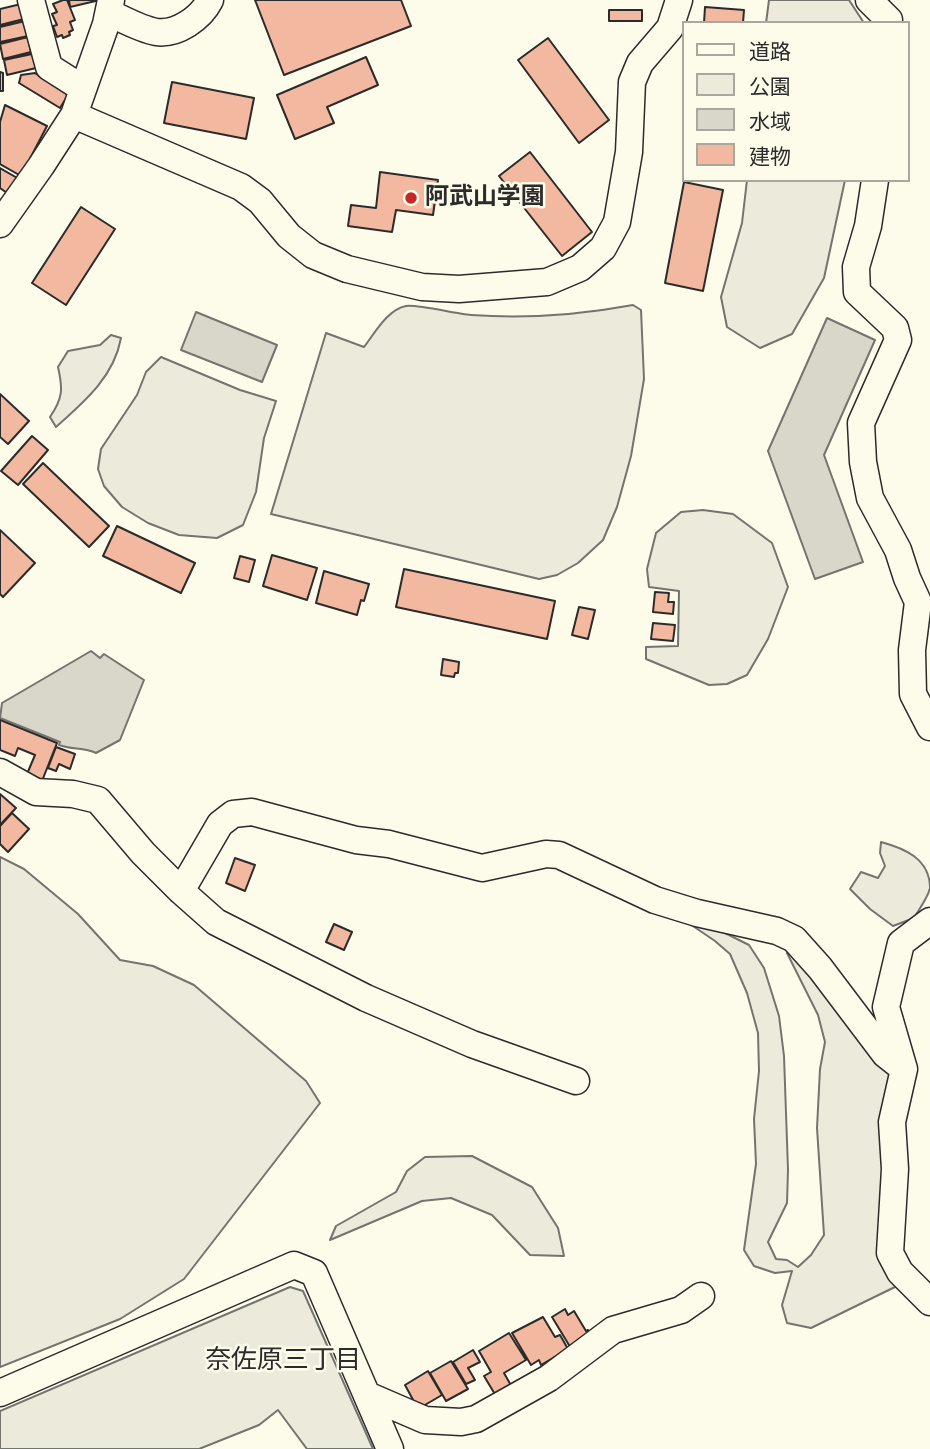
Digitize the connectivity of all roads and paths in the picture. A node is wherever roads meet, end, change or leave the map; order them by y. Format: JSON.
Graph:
{"nodes":[{"id":1,"x":30,"y":0,"type":"edge"},
{"id":2,"x":210,"y":0,"type":"edge"},
{"id":3,"x":679,"y":0,"type":"edge"},
{"id":4,"x":869,"y":0,"type":"edge"},
{"id":5,"x":110,"y":7,"type":"edge"},
{"id":6,"x":890,"y":14,"type":"edge"},
{"id":7,"x":82,"y":88,"type":"junction"},
{"id":8,"x":74,"y":115,"type":"junction"},
{"id":9,"x":875,"y":182,"type":"edge"},
{"id":10,"x":0,"y":223,"type":"edge"},
{"id":11,"x":930,"y":727,"type":"edge"},
{"id":12,"x":0,"y":772,"type":"edge"},
{"id":13,"x":181,"y":891,"type":"junction"},
{"id":14,"x":930,"y":921,"type":"edge"},
{"id":15,"x":904,"y":1069,"type":"junction"},
{"id":16,"x":576,"y":1081,"type":"dead end"},
{"id":17,"x":701,"y":1296,"type":"dead end"},
{"id":18,"x":930,"y":1302,"type":"edge"},
{"id":19,"x":0,"y":1393,"type":"edge"},
{"id":20,"x":367,"y":1395,"type":"junction"},
{"id":21,"x":390,"y":1449,"type":"edge"}],
"edges":[{"from":1,"to":7,"type":"street"},
{"from":2,"to":5,"type":"street"},
{"from":3,"to":8,"type":"street"},
{"from":4,"to":6,"type":"street"},
{"from":5,"to":7,"type":"street"},
{"from":7,"to":8,"type":"street"},
{"from":8,"to":10,"type":"street"},
{"from":9,"to":11,"type":"street"},
{"from":12,"to":13,"type":"street"},
{"from":13,"to":15,"type":"street"},
{"from":13,"to":16,"type":"street"},
{"from":14,"to":15,"type":"street"},
{"from":15,"to":18,"type":"street"},
{"from":17,"to":20,"type":"street"},
{"from":19,"to":20,"type":"street"},
{"from":20,"to":21,"type":"street"}]}
